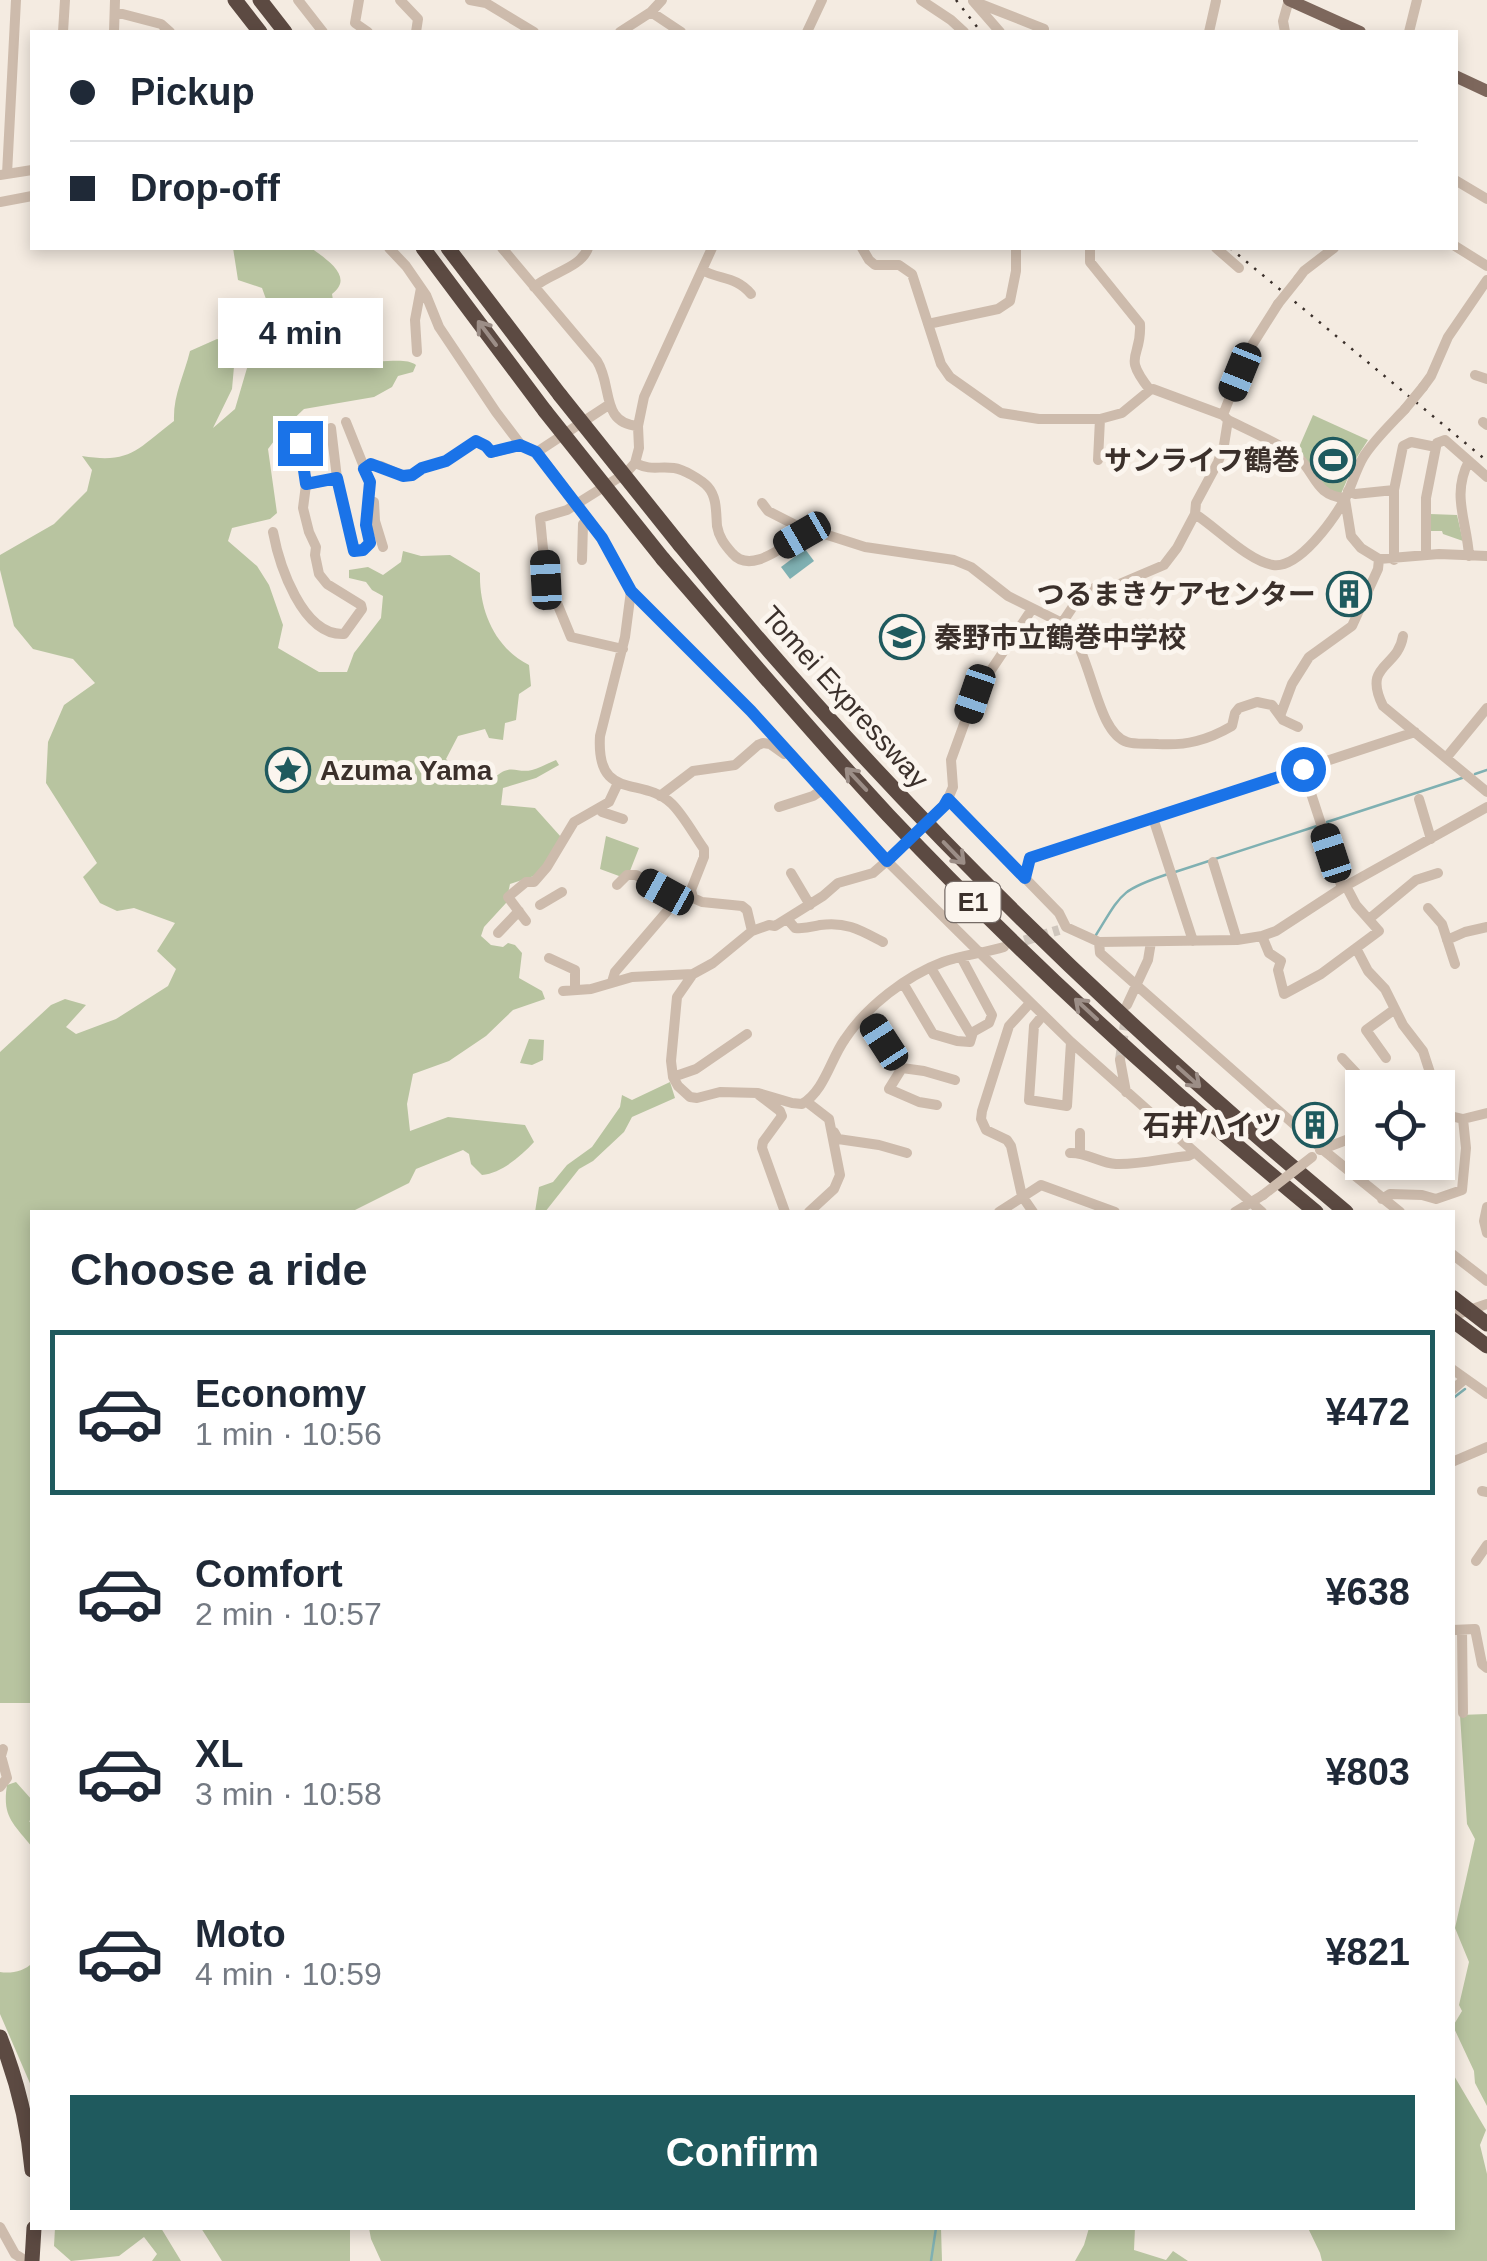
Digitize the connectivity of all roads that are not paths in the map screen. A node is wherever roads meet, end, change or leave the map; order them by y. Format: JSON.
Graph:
{"nodes":[{"id":1,"x":16,"y":0,"type":"edge"},
{"id":2,"x":64,"y":0,"type":"edge"},
{"id":3,"x":235,"y":0,"type":"edge"},
{"id":4,"x":260,"y":0,"type":"edge"},
{"id":5,"x":298,"y":0,"type":"edge"},
{"id":6,"x":359,"y":0,"type":"edge"},
{"id":7,"x":400,"y":0,"type":"edge"},
{"id":8,"x":470,"y":0,"type":"edge"},
{"id":9,"x":662,"y":0,"type":"edge"},
{"id":10,"x":822,"y":0,"type":"edge"},
{"id":11,"x":921,"y":0,"type":"edge"},
{"id":12,"x":973,"y":0,"type":"edge"},
{"id":13,"x":1216,"y":0,"type":"edge"},
{"id":14,"x":1289,"y":0,"type":"edge"},
{"id":15,"x":1418,"y":0,"type":"edge"},
{"id":16,"x":115,"y":6,"type":"edge"},
{"id":17,"x":651,"y":12,"type":"junction"},
{"id":18,"x":1044,"y":29,"type":"dead end"},
{"id":19,"x":63,"y":30,"type":"edge"},
{"id":20,"x":168,"y":30,"type":"edge"},
{"id":21,"x":258,"y":30,"type":"edge"},
{"id":22,"x":283,"y":30,"type":"edge"},
{"id":23,"x":321,"y":30,"type":"edge"},
{"id":24,"x":365,"y":30,"type":"edge"},
{"id":25,"x":416,"y":30,"type":"edge"},
{"id":26,"x":531,"y":30,"type":"edge"},
{"id":27,"x":623,"y":30,"type":"edge"},
{"id":28,"x":678,"y":30,"type":"edge"},
{"id":29,"x":809,"y":30,"type":"edge"},
{"id":30,"x":962,"y":30,"type":"edge"},
{"id":31,"x":998,"y":30,"type":"edge"},
{"id":32,"x":1210,"y":30,"type":"edge"},
{"id":33,"x":1284,"y":30,"type":"edge"},
{"id":34,"x":1356,"y":30,"type":"edge"},
{"id":35,"x":1409,"y":30,"type":"edge"},
{"id":36,"x":1458,"y":77,"type":"edge"},
{"id":37,"x":1487,"y":91,"type":"edge"},
{"id":38,"x":30,"y":170,"type":"edge"},
{"id":39,"x":4,"y":174,"type":"edge"},
{"id":40,"x":1458,"y":182,"type":"edge"},
{"id":41,"x":30,"y":196,"type":"edge"},
{"id":42,"x":1487,"y":199,"type":"edge"},
{"id":43,"x":0,"y":202,"type":"edge"},
{"id":44,"x":1458,"y":248,"type":"edge"},
{"id":45,"x":450,"y":250,"type":"edge"},
{"id":46,"x":504,"y":250,"type":"edge"},
{"id":47,"x":587,"y":250,"type":"edge"},
{"id":48,"x":711,"y":250,"type":"edge"},
{"id":49,"x":863,"y":250,"type":"edge"},
{"id":50,"x":1016,"y":250,"type":"edge"},
{"id":51,"x":1090,"y":250,"type":"edge"},
{"id":52,"x":1218,"y":250,"type":"edge"},
{"id":53,"x":1331,"y":250,"type":"edge"},
{"id":54,"x":415,"y":257,"type":"edge"},
{"id":55,"x":1487,"y":266,"type":"edge"},
{"id":56,"x":1239,"y":268,"type":"dead end"},
{"id":57,"x":702,"y":270,"type":"junction"},
{"id":58,"x":1487,"y":280,"type":"edge"},
{"id":59,"x":534,"y":287,"type":"junction"},
{"id":60,"x":421,"y":288,"type":"junction"},
{"id":61,"x":751,"y":294,"type":"dead end"},
{"id":62,"x":928,"y":324,"type":"junction"},
{"id":63,"x":417,"y":352,"type":"dead end"},
{"id":64,"x":1150,"y":390,"type":"junction"},
{"id":65,"x":610,"y":404,"type":"junction"},
{"id":66,"x":1226,"y":418,"type":"junction"},
{"id":67,"x":1100,"y":419,"type":"junction"},
{"id":68,"x":346,"y":422,"type":"dead end"},
{"id":69,"x":638,"y":426,"type":"junction"},
{"id":70,"x":331,"y":428,"type":"dead end"},
{"id":71,"x":300,"y":443,"type":"dead end"},
{"id":72,"x":520,"y":445,"type":"junction"},
{"id":73,"x":1436,"y":447,"type":"junction"},
{"id":74,"x":536,"y":452,"type":"junction"},
{"id":75,"x":1098,"y":460,"type":"dead end"},
{"id":76,"x":1469,"y":460,"type":"junction"},
{"id":77,"x":635,"y":463,"type":"junction"},
{"id":78,"x":364,"y":469,"type":"junction"},
{"id":79,"x":337,"y":478,"type":"junction"},
{"id":80,"x":1487,"y":478,"type":"edge"},
{"id":81,"x":370,"y":482,"type":"junction"},
{"id":82,"x":306,"y":484,"type":"junction"},
{"id":83,"x":1394,"y":490,"type":"junction"},
{"id":84,"x":1347,"y":495,"type":"junction"},
{"id":85,"x":762,"y":503,"type":"dead end"},
{"id":86,"x":576,"y":504,"type":"junction"},
{"id":87,"x":1195,"y":514,"type":"junction"},
{"id":88,"x":588,"y":520,"type":"junction"},
{"id":89,"x":273,"y":532,"type":"dead end"},
{"id":90,"x":809,"y":532,"type":"junction"},
{"id":91,"x":382,"y":548,"type":"dead end"},
{"id":92,"x":1426,"y":554,"type":"junction"},
{"id":93,"x":1469,"y":556,"type":"junction"},
{"id":94,"x":1487,"y":556,"type":"edge"},
{"id":95,"x":582,"y":560,"type":"dead end"},
{"id":96,"x":1379,"y":560,"type":"junction"},
{"id":97,"x":1394,"y":560,"type":"junction"},
{"id":98,"x":631,"y":591,"type":"junction"},
{"id":99,"x":1032,"y":609,"type":"junction"},
{"id":100,"x":1062,"y":623,"type":"junction"},
{"id":101,"x":1403,"y":636,"type":"dead end"},
{"id":102,"x":623,"y":649,"type":"junction"},
{"id":103,"x":1487,"y":708,"type":"edge"},
{"id":104,"x":1280,"y":716,"type":"junction"},
{"id":105,"x":1298,"y":727,"type":"dead end"},
{"id":106,"x":1415,"y":732,"type":"junction"},
{"id":107,"x":788,"y":753,"type":"junction"},
{"id":108,"x":1446,"y":758,"type":"junction"},
{"id":109,"x":1303,"y":769,"type":"junction"},
{"id":110,"x":618,"y":783,"type":"junction"},
{"id":111,"x":822,"y":790,"type":"junction"},
{"id":112,"x":1487,"y":792,"type":"edge"},
{"id":113,"x":660,"y":796,"type":"junction"},
{"id":114,"x":1418,"y":799,"type":"dead end"},
{"id":115,"x":946,"y":803,"type":"junction"},
{"id":116,"x":779,"y":807,"type":"dead end"},
{"id":117,"x":1487,"y":807,"type":"edge"},
{"id":118,"x":600,"y":808,"type":"junction"},
{"id":119,"x":623,"y":818,"type":"dead end"},
{"id":120,"x":1153,"y":818,"type":"junction"},
{"id":121,"x":1431,"y":838,"type":"junction"},
{"id":122,"x":890,"y":858,"type":"junction"},
{"id":123,"x":1213,"y":862,"type":"dead end"},
{"id":124,"x":792,"y":873,"type":"dead end"},
{"id":125,"x":1433,"y":877,"type":"dead end"},
{"id":126,"x":1025,"y":878,"type":"junction"},
{"id":127,"x":534,"y":882,"type":"junction"},
{"id":128,"x":617,"y":885,"type":"dead end"},
{"id":129,"x":1344,"y":887,"type":"junction"},
{"id":130,"x":562,"y":892,"type":"dead end"},
{"id":131,"x":686,"y":893,"type":"junction"},
{"id":132,"x":810,"y":904,"type":"junction"},
{"id":133,"x":1428,"y":908,"type":"dead end"},
{"id":134,"x":1368,"y":919,"type":"junction"},
{"id":135,"x":788,"y":920,"type":"junction"},
{"id":136,"x":1487,"y":926,"type":"edge"},
{"id":137,"x":752,"y":931,"type":"junction"},
{"id":138,"x":498,"y":933,"type":"dead end"},
{"id":139,"x":1262,"y":936,"type":"junction"},
{"id":140,"x":1236,"y":940,"type":"junction"},
{"id":141,"x":1447,"y":940,"type":"junction"},
{"id":142,"x":1192,"y":941,"type":"junction"},
{"id":143,"x":883,"y":942,"type":"dead end"},
{"id":144,"x":1098,"y":942,"type":"junction"},
{"id":145,"x":1151,"y":942,"type":"junction"},
{"id":146,"x":1004,"y":947,"type":"tunnel mouth"},
{"id":147,"x":1356,"y":948,"type":"junction"},
{"id":148,"x":981,"y":954,"type":"junction"},
{"id":149,"x":961,"y":957,"type":"junction"},
{"id":150,"x":556,"y":959,"type":"dead end"},
{"id":151,"x":1455,"y":964,"type":"dead end"},
{"id":152,"x":931,"y":968,"type":"junction"},
{"id":153,"x":693,"y":974,"type":"junction"},
{"id":154,"x":612,"y":982,"type":"junction"},
{"id":155,"x":903,"y":983,"type":"junction"},
{"id":156,"x":1135,"y":985,"type":"junction"},
{"id":157,"x":1030,"y":1003,"type":"junction"},
{"id":158,"x":1127,"y":1005,"type":"tunnel mouth"},
{"id":159,"x":1395,"y":1009,"type":"junction"},
{"id":160,"x":1043,"y":1014,"type":"junction"},
{"id":161,"x":867,"y":1015,"type":"junction"},
{"id":162,"x":747,"y":1034,"type":"dead end"},
{"id":163,"x":971,"y":1035,"type":"junction"},
{"id":164,"x":1071,"y":1042,"type":"junction"},
{"id":165,"x":1342,"y":1058,"type":"dead end"},
{"id":166,"x":1386,"y":1058,"type":"dead end"},
{"id":167,"x":1120,"y":1060,"type":"tunnel mouth"},
{"id":168,"x":902,"y":1068,"type":"junction"},
{"id":169,"x":1353,"y":1070,"type":"edge"},
{"id":170,"x":1429,"y":1070,"type":"edge"},
{"id":171,"x":673,"y":1077,"type":"junction"},
{"id":172,"x":955,"y":1080,"type":"dead end"},
{"id":173,"x":1126,"y":1092,"type":"junction"},
{"id":174,"x":758,"y":1094,"type":"junction"},
{"id":175,"x":807,"y":1102,"type":"junction"},
{"id":176,"x":938,"y":1105,"type":"dead end"},
{"id":177,"x":1487,"y":1113,"type":"edge"},
{"id":178,"x":1455,"y":1117,"type":"edge"},
{"id":179,"x":1464,"y":1119,"type":"junction"},
{"id":180,"x":830,"y":1128,"type":"junction"},
{"id":181,"x":1080,"y":1133,"type":"dead end"},
{"id":182,"x":1345,"y":1140,"type":"edge"},
{"id":183,"x":1322,"y":1149,"type":"junction"},
{"id":184,"x":907,"y":1153,"type":"dead end"},
{"id":185,"x":1194,"y":1153,"type":"junction"},
{"id":186,"x":1022,"y":1196,"type":"junction"},
{"id":187,"x":1382,"y":1199,"type":"junction"},
{"id":188,"x":1251,"y":1204,"type":"junction"},
{"id":189,"x":1487,"y":1207,"type":"edge"},
{"id":190,"x":785,"y":1210,"type":"edge"},
{"id":191,"x":811,"y":1210,"type":"edge"},
{"id":192,"x":1002,"y":1210,"type":"edge"},
{"id":193,"x":1032,"y":1210,"type":"edge"},
{"id":194,"x":1110,"y":1210,"type":"edge"},
{"id":195,"x":1239,"y":1210,"type":"edge"},
{"id":196,"x":1259,"y":1210,"type":"edge"},
{"id":197,"x":1314,"y":1210,"type":"edge"},
{"id":198,"x":1344,"y":1210,"type":"edge"},
{"id":199,"x":1397,"y":1210,"type":"edge"},
{"id":200,"x":1487,"y":1233,"type":"edge"},
{"id":201,"x":1455,"y":1256,"type":"edge"},
{"id":202,"x":1487,"y":1280,"type":"edge"},
{"id":203,"x":1455,"y":1299,"type":"edge"},
{"id":204,"x":1487,"y":1304,"type":"edge"},
{"id":205,"x":1455,"y":1317,"type":"edge"},
{"id":206,"x":1455,"y":1320,"type":"edge"},
{"id":207,"x":1487,"y":1324,"type":"edge"},
{"id":208,"x":1480,"y":1341,"type":"edge"},
{"id":209,"x":1455,"y":1371,"type":"edge"},
{"id":210,"x":1466,"y":1379,"type":"junction"},
{"id":211,"x":1455,"y":1388,"type":"edge"},
{"id":212,"x":1487,"y":1394,"type":"edge"},
{"id":213,"x":1487,"y":1447,"type":"edge"},
{"id":214,"x":1455,"y":1461,"type":"edge"},
{"id":215,"x":1487,"y":1544,"type":"edge"},
{"id":216,"x":1476,"y":1561,"type":"dead end"},
{"id":217,"x":1457,"y":1630,"type":"edge"},
{"id":218,"x":1487,"y":1668,"type":"edge"},
{"id":219,"x":1457,"y":1698,"type":"edge"},
{"id":220,"x":1463,"y":1714,"type":"dead end"},
{"id":221,"x":3,"y":1749,"type":"dead end"},
{"id":222,"x":0,"y":1788,"type":"edge"},
{"id":223,"x":0,"y":2037,"type":"edge"},
{"id":224,"x":30,"y":2156,"type":"edge"},
{"id":225,"x":0,"y":2227,"type":"edge"},
{"id":226,"x":34,"y":2230,"type":"edge"},
{"id":227,"x":29,"y":2261,"type":"edge"}],
"edges":[{"from":1,"to":39,"type":"street"},
{"from":2,"to":19,"type":"street"},
{"from":3,"to":21,"type":"highway"},
{"from":4,"to":22,"type":"highway"},
{"from":5,"to":23,"type":"street"},
{"from":6,"to":24,"type":"street"},
{"from":7,"to":25,"type":"street"},
{"from":8,"to":26,"type":"street"},
{"from":9,"to":17,"type":"street"},
{"from":10,"to":29,"type":"street"},
{"from":11,"to":30,"type":"street"},
{"from":12,"to":18,"type":"street"},
{"from":12,"to":31,"type":"street"},
{"from":13,"to":32,"type":"street"},
{"from":14,"to":33,"type":"street"},
{"from":14,"to":34,"type":"main road"},
{"from":15,"to":35,"type":"street"},
{"from":16,"to":20,"type":"street"},
{"from":17,"to":27,"type":"street"},
{"from":17,"to":28,"type":"street"},
{"from":36,"to":37,"type":"main road"},
{"from":38,"to":39,"type":"street"},
{"from":40,"to":42,"type":"street"},
{"from":41,"to":43,"type":"street"},
{"from":44,"to":55,"type":"street"},
{"from":45,"to":198,"type":"highway","name":"Tomei Expressway","number":"E1","one_way":true,"bridge":true},
{"from":46,"to":59,"type":"street"},
{"from":47,"to":59,"type":"street"},
{"from":48,"to":57,"type":"street"},
{"from":49,"to":62,"type":"street"},
{"from":50,"to":62,"type":"street"},
{"from":51,"to":64,"type":"street"},
{"from":52,"to":56,"type":"street"},
{"from":53,"to":66,"type":"street","bridge":true},
{"from":54,"to":60,"type":"street"},
{"from":197,"to":54,"type":"highway","name":"Tomei Expressway","number":"E1","one_way":true,"bridge":true},
{"from":57,"to":61,"type":"street"},
{"from":57,"to":69,"type":"street"},
{"from":58,"to":84,"type":"street","bridge":true},
{"from":59,"to":65,"type":"street"},
{"from":60,"to":63,"type":"street"},
{"from":60,"to":72,"type":"street"},
{"from":62,"to":67,"type":"street"},
{"from":64,"to":66,"type":"street"},
{"from":64,"to":67,"type":"street"},
{"from":65,"to":69,"type":"street"},
{"from":65,"to":74,"type":"street"},
{"from":66,"to":84,"type":"street"},
{"from":66,"to":87,"type":"street"},
{"from":67,"to":75,"type":"street"},
{"from":68,"to":78,"type":"street"},
{"from":69,"to":77,"type":"street"},
{"from":70,"to":79,"type":"street"},
{"from":71,"to":82,"type":"street"},
{"from":72,"to":74,"type":"street"},
{"from":72,"to":78,"type":"street"},
{"from":73,"to":76,"type":"street"},
{"from":73,"to":83,"type":"street"},
{"from":73,"to":92,"type":"street"},
{"from":74,"to":86,"type":"street"},
{"from":76,"to":80,"type":"street"},
{"from":76,"to":93,"type":"street"},
{"from":77,"to":86,"type":"street"},
{"from":77,"to":90,"type":"street"},
{"from":78,"to":81,"type":"street"},
{"from":79,"to":81,"type":"street"},
{"from":79,"to":82,"type":"street"},
{"from":81,"to":91,"type":"street"},
{"from":82,"to":89,"type":"street"},
{"from":83,"to":84,"type":"street"},
{"from":83,"to":97,"type":"street"},
{"from":84,"to":87,"type":"street"},
{"from":84,"to":96,"type":"street"},
{"from":85,"to":90,"type":"street"},
{"from":86,"to":88,"type":"street"},
{"from":86,"to":102,"type":"street"},
{"from":87,"to":100,"type":"street"},
{"from":88,"to":95,"type":"street"},
{"from":88,"to":98,"type":"street"},
{"from":90,"to":99,"type":"street"},
{"from":92,"to":93,"type":"street"},
{"from":92,"to":97,"type":"street"},
{"from":93,"to":94,"type":"street"},
{"from":96,"to":97,"type":"street"},
{"from":96,"to":104,"type":"street"},
{"from":98,"to":102,"type":"street"},
{"from":98,"to":107,"type":"street"},
{"from":99,"to":100,"type":"street"},
{"from":99,"to":115,"type":"street"},
{"from":100,"to":104,"type":"street"},
{"from":101,"to":106,"type":"street"},
{"from":102,"to":110,"type":"street"},
{"from":103,"to":108,"type":"street"},
{"from":104,"to":105,"type":"street"},
{"from":106,"to":108,"type":"street"},
{"from":106,"to":109,"type":"street"},
{"from":107,"to":111,"type":"street"},
{"from":107,"to":113,"type":"street"},
{"from":108,"to":112,"type":"street"},
{"from":109,"to":120,"type":"street"},
{"from":109,"to":129,"type":"street"},
{"from":110,"to":113,"type":"street"},
{"from":110,"to":118,"type":"street"},
{"from":111,"to":116,"type":"street"},
{"from":111,"to":122,"type":"street"},
{"from":113,"to":131,"type":"street"},
{"from":114,"to":121,"type":"street"},
{"from":115,"to":122,"type":"street","bridge":true},
{"from":115,"to":126,"type":"street"},
{"from":117,"to":121,"type":"street"},
{"from":118,"to":119,"type":"street"},
{"from":118,"to":127,"type":"street"},
{"from":120,"to":126,"type":"street"},
{"from":120,"to":142,"type":"street"},
{"from":121,"to":129,"type":"street"},
{"from":122,"to":132,"type":"street"},
{"from":122,"to":148,"type":"street"},
{"from":123,"to":140,"type":"street"},
{"from":124,"to":132,"type":"street"},
{"from":125,"to":134,"type":"street"},
{"from":126,"to":144,"type":"street"},
{"from":127,"to":130,"type":"street"},
{"from":127,"to":138,"type":"street"},
{"from":128,"to":131,"type":"street"},
{"from":129,"to":134,"type":"street"},
{"from":129,"to":139,"type":"street"},
{"from":131,"to":137,"type":"street"},
{"from":131,"to":154,"type":"street"},
{"from":132,"to":135,"type":"street"},
{"from":133,"to":141,"type":"street"},
{"from":134,"to":147,"type":"street"},
{"from":135,"to":137,"type":"street"},
{"from":135,"to":143,"type":"street"},
{"from":136,"to":141,"type":"street"},
{"from":137,"to":153,"type":"street"},
{"from":139,"to":140,"type":"street"},
{"from":139,"to":147,"type":"street"},
{"from":140,"to":142,"type":"street"},
{"from":141,"to":151,"type":"street"},
{"from":142,"to":145,"type":"street"},
{"from":144,"to":145,"type":"street"},
{"from":144,"to":156,"type":"street"},
{"from":145,"to":156,"type":"street"},
{"from":146,"to":148,"type":"street"},
{"from":147,"to":159,"type":"street"},
{"from":148,"to":149,"type":"street"},
{"from":148,"to":157,"type":"street"},
{"from":149,"to":152,"type":"street"},
{"from":149,"to":163,"type":"street"},
{"from":150,"to":154,"type":"street"},
{"from":152,"to":155,"type":"street"},
{"from":152,"to":163,"type":"street"},
{"from":153,"to":154,"type":"street"},
{"from":153,"to":171,"type":"street"},
{"from":155,"to":161,"type":"street"},
{"from":155,"to":163,"type":"street"},
{"from":156,"to":158,"type":"street"},
{"from":156,"to":183,"type":"street"},
{"from":157,"to":160,"type":"street"},
{"from":157,"to":186,"type":"street"},
{"from":159,"to":166,"type":"street"},
{"from":159,"to":170,"type":"street"},
{"from":160,"to":164,"type":"street"},
{"from":160,"to":164,"type":"street"},
{"from":161,"to":168,"type":"street"},
{"from":161,"to":175,"type":"street"},
{"from":162,"to":171,"type":"street"},
{"from":164,"to":173,"type":"street"},
{"from":165,"to":169,"type":"street"},
{"from":167,"to":173,"type":"street"},
{"from":168,"to":172,"type":"street"},
{"from":168,"to":176,"type":"street"},
{"from":171,"to":174,"type":"street"},
{"from":173,"to":185,"type":"street"},
{"from":174,"to":175,"type":"street"},
{"from":174,"to":190,"type":"street"},
{"from":175,"to":180,"type":"street"},
{"from":177,"to":179,"type":"street"},
{"from":178,"to":179,"type":"street"},
{"from":179,"to":187,"type":"street"},
{"from":180,"to":184,"type":"street"},
{"from":180,"to":191,"type":"street"},
{"from":181,"to":185,"type":"street"},
{"from":182,"to":183,"type":"street"},
{"from":183,"to":187,"type":"street"},
{"from":183,"to":188,"type":"street","bridge":true},
{"from":185,"to":188,"type":"street"},
{"from":186,"to":192,"type":"street"},
{"from":186,"to":193,"type":"street"},
{"from":186,"to":194,"type":"street"},
{"from":187,"to":199,"type":"street"},
{"from":188,"to":195,"type":"street"},
{"from":188,"to":196,"type":"street"},
{"from":189,"to":200,"type":"street"},
{"from":201,"to":202,"type":"street"},
{"from":203,"to":207,"type":"highway","bridge":true},
{"from":204,"to":205,"type":"street"},
{"from":206,"to":208,"type":"highway"},
{"from":209,"to":210,"type":"street"},
{"from":210,"to":211,"type":"street"},
{"from":210,"to":212,"type":"street"},
{"from":213,"to":214,"type":"street"},
{"from":215,"to":216,"type":"street"},
{"from":217,"to":218,"type":"street"},
{"from":217,"to":219,"type":"street"},
{"from":219,"to":220,"type":"street"},
{"from":221,"to":222,"type":"street"},
{"from":223,"to":224,"type":"highway"},
{"from":225,"to":227,"type":"street"},
{"from":226,"to":227,"type":"highway"}]}
